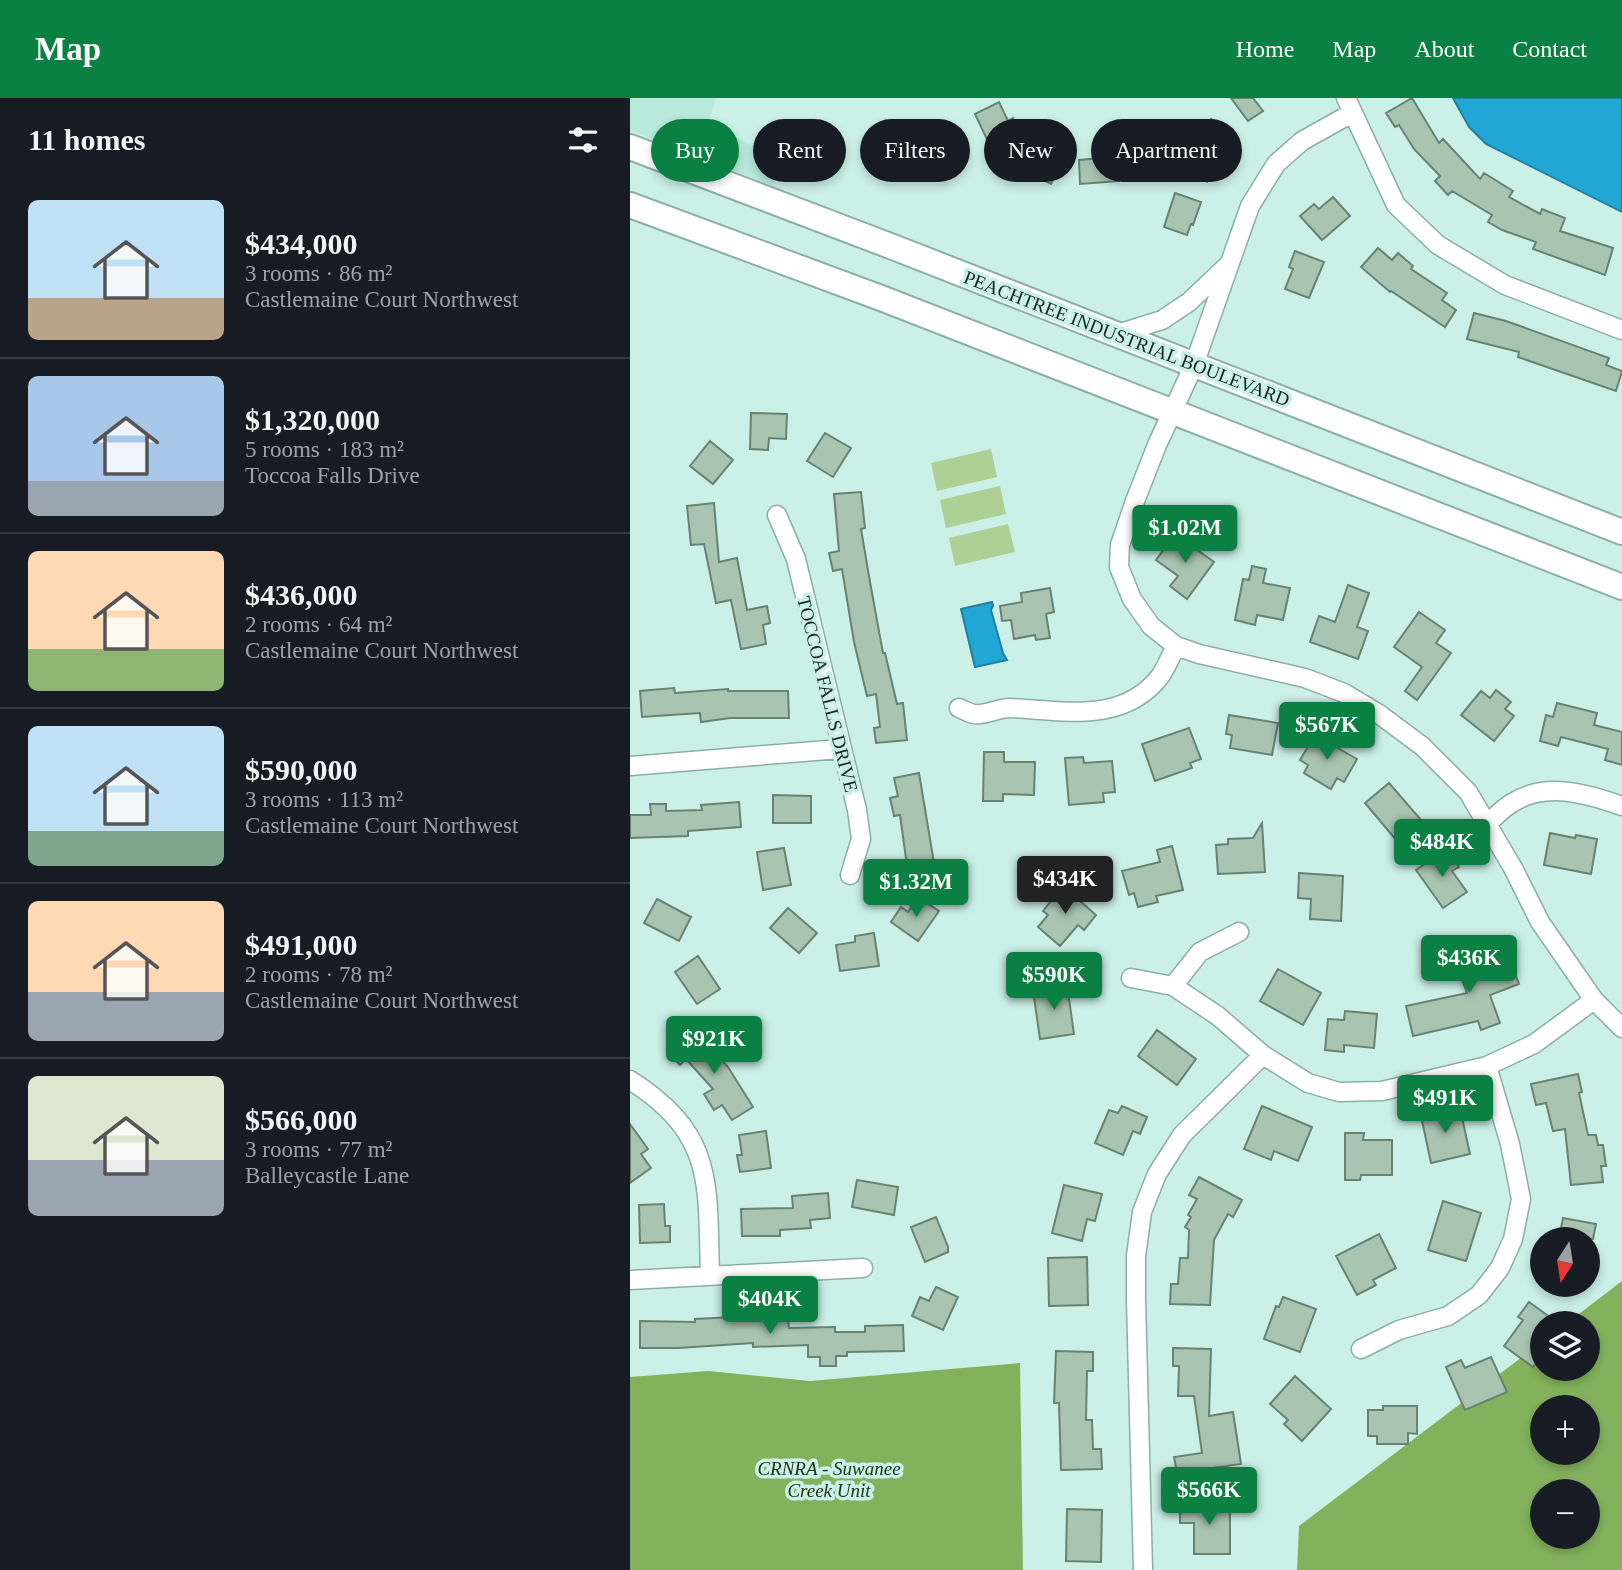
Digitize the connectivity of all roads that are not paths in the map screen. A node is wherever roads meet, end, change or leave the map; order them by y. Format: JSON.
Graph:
{"nodes":[{"id":1,"x":1349,"y":106,"type":"edge"},
{"id":2,"x":630,"y":147,"type":"edge"},
{"id":3,"x":630,"y":205,"type":"edge"},
{"id":4,"x":1231,"y":262,"type":"junction"},
{"id":5,"x":1622,"y":330,"type":"edge"},
{"id":6,"x":1117,"y":334,"type":"junction"},
{"id":7,"x":1194,"y":365,"type":"junction"},
{"id":8,"x":1173,"y":411,"type":"junction"},
{"id":9,"x":777,"y":515,"type":"dead end"},
{"id":10,"x":1622,"y":532,"type":"edge"},
{"id":11,"x":1622,"y":587,"type":"edge"},
{"id":12,"x":1176,"y":646,"type":"junction"},
{"id":13,"x":959,"y":708,"type":"dead end"},
{"id":14,"x":841,"y":749,"type":"junction"},
{"id":15,"x":630,"y":766,"type":"edge"},
{"id":16,"x":1622,"y":806,"type":"edge"},
{"id":17,"x":1487,"y":824,"type":"junction"},
{"id":18,"x":850,"y":875,"type":"dead end"},
{"id":19,"x":1239,"y":932,"type":"dead end"},
{"id":20,"x":1131,"y":978,"type":"dead end"},
{"id":21,"x":1173,"y":986,"type":"junction"},
{"id":22,"x":1594,"y":1000,"type":"junction"},
{"id":23,"x":1622,"y":1028,"type":"edge"},
{"id":24,"x":1262,"y":1055,"type":"junction"},
{"id":25,"x":1487,"y":1066,"type":"junction"},
{"id":26,"x":630,"y":1080,"type":"edge"},
{"id":27,"x":863,"y":1268,"type":"dead end"},
{"id":28,"x":710,"y":1276,"type":"junction"},
{"id":29,"x":630,"y":1280,"type":"edge"},
{"id":30,"x":1361,"y":1349,"type":"dead end"},
{"id":31,"x":1143,"y":1570,"type":"edge"}],
"edges":[{"from":1,"to":4,"type":"street"},
{"from":1,"to":5,"type":"street"},
{"from":2,"to":6,"type":"highway","name":"PEACHTREE INDUSTRIAL BOULEVARD"},
{"from":3,"to":8,"type":"highway"},
{"from":4,"to":6,"type":"street"},
{"from":4,"to":7,"type":"street"},
{"from":6,"to":7,"type":"highway","name":"PEACHTREE INDUSTRIAL BOULEVARD"},
{"from":7,"to":8,"type":"street"},
{"from":7,"to":10,"type":"highway","name":"PEACHTREE INDUSTRIAL BOULEVARD"},
{"from":8,"to":11,"type":"highway"},
{"from":8,"to":12,"type":"street"},
{"from":9,"to":14,"type":"street","name":"TOCCOA FALLS DRIVE"},
{"from":12,"to":13,"type":"street"},
{"from":12,"to":17,"type":"street"},
{"from":14,"to":15,"type":"street"},
{"from":14,"to":18,"type":"street","name":"TOCCOA FALLS DRIVE"},
{"from":16,"to":17,"type":"street"},
{"from":17,"to":22,"type":"street"},
{"from":19,"to":21,"type":"street"},
{"from":20,"to":21,"type":"street"},
{"from":21,"to":24,"type":"street"},
{"from":22,"to":23,"type":"street"},
{"from":22,"to":25,"type":"street"},
{"from":24,"to":25,"type":"street"},
{"from":24,"to":31,"type":"street"},
{"from":25,"to":30,"type":"street"},
{"from":26,"to":28,"type":"street"},
{"from":27,"to":28,"type":"street"},
{"from":28,"to":29,"type":"street"}]}
